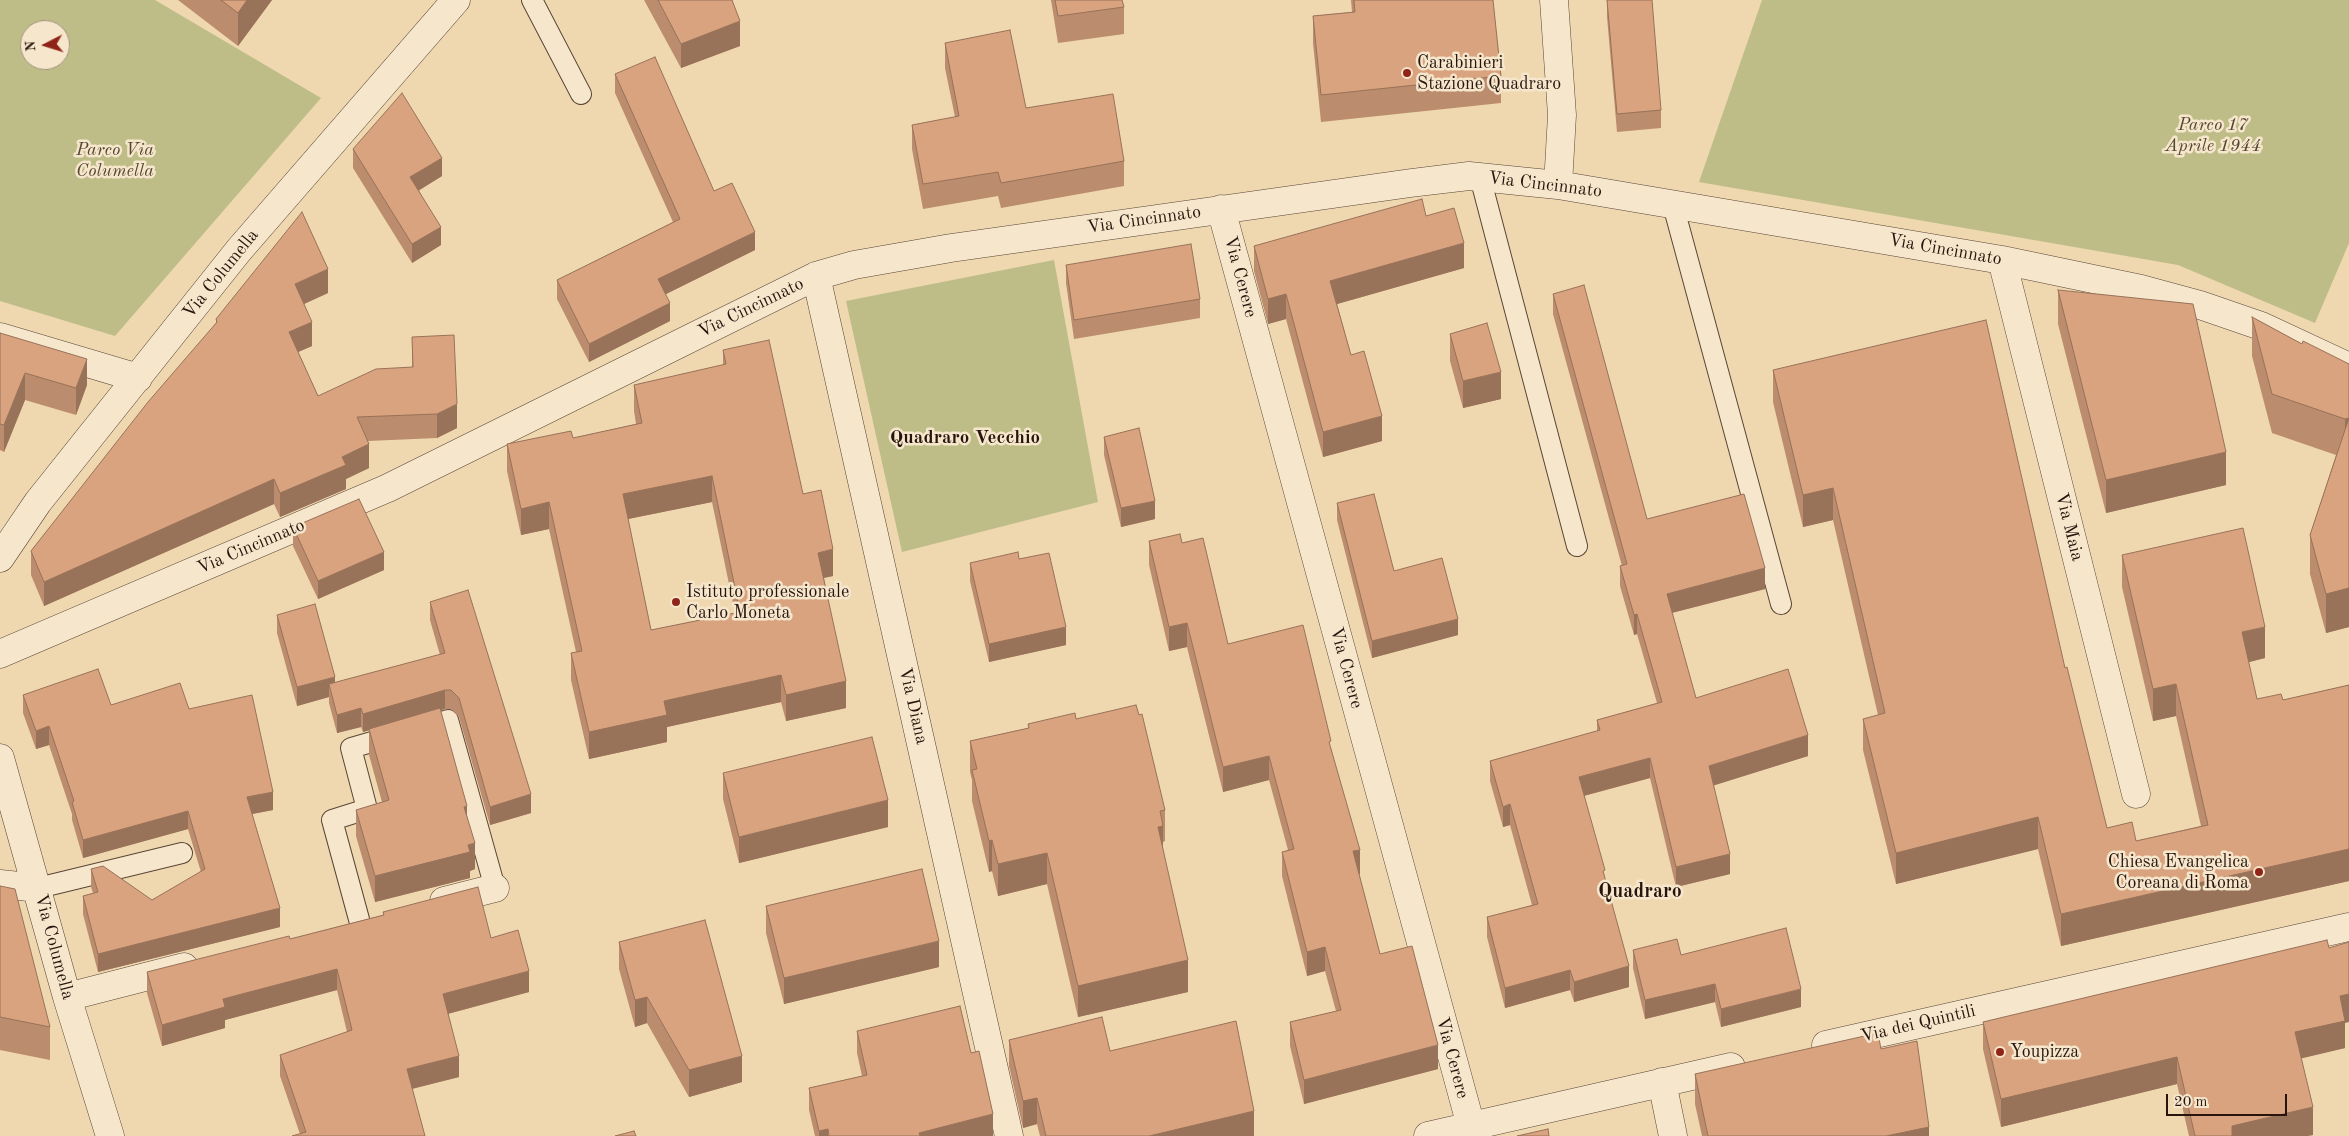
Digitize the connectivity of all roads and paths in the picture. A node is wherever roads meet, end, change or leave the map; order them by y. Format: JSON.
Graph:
{"nodes":[{"id":1,"x":456,"y":0,"type":"edge"},
{"id":2,"x":532,"y":0,"type":"edge"},
{"id":3,"x":1554,"y":0,"type":"edge"},
{"id":4,"x":581,"y":94,"type":"dead end"},
{"id":5,"x":1480,"y":177,"type":"junction"},
{"id":6,"x":1558,"y":185,"type":"junction"},
{"id":7,"x":1673,"y":205,"type":"junction"},
{"id":8,"x":1221,"y":209,"type":"junction"},
{"id":9,"x":2002,"y":260,"type":"junction"},
{"id":10,"x":816,"y":276,"type":"junction"},
{"id":11,"x":0,"y":337,"type":"edge"},
{"id":12,"x":2349,"y":367,"type":"edge"},
{"id":13,"x":138,"y":378,"type":"junction"},
{"id":14,"x":1577,"y":546,"type":"dead end"},
{"id":15,"x":0,"y":558,"type":"edge"},
{"id":16,"x":1781,"y":604,"type":"dead end"},
{"id":17,"x":0,"y":654,"type":"edge"},
{"id":18,"x":0,"y":758,"type":"edge"},
{"id":19,"x":2136,"y":794,"type":"dead end"},
{"id":20,"x":182,"y":853,"type":"dead end"},
{"id":21,"x":0,"y":884,"type":"edge"},
{"id":22,"x":38,"y":888,"type":"junction"},
{"id":23,"x":495,"y":888,"type":"joint"},
{"id":24,"x":418,"y":908,"type":"edge"},
{"id":25,"x":370,"y":920,"type":"joint"},
{"id":26,"x":2349,"y":927,"type":"edge"},
{"id":27,"x":332,"y":930,"type":"edge"},
{"id":28,"x":209,"y":961,"type":"edge"},
{"id":29,"x":67,"y":997,"type":"junction"},
{"id":30,"x":1800,"y":1051,"type":"edge"},
{"id":31,"x":1752,"y":1062,"type":"edge"},
{"id":32,"x":1662,"y":1082,"type":"junction"},
{"id":33,"x":1471,"y":1126,"type":"junction"},
{"id":34,"x":110,"y":1136,"type":"edge"},
{"id":35,"x":1009,"y":1136,"type":"edge"},
{"id":36,"x":1428,"y":1136,"type":"edge"},
{"id":37,"x":1673,"y":1136,"type":"edge"}],
"edges":[{"from":1,"to":13,"type":"street","name":"Via Columella"},
{"from":2,"to":4,"type":"lane"},
{"from":3,"to":6,"type":"street"},
{"from":5,"to":6,"type":"street","name":"Via Cincinnato"},
{"from":5,"to":8,"type":"street","name":"Via Cincinnato"},
{"from":5,"to":14,"type":"lane"},
{"from":6,"to":7,"type":"street","name":"Via Cincinnato"},
{"from":7,"to":9,"type":"street","name":"Via Cincinnato"},
{"from":7,"to":16,"type":"lane"},
{"from":8,"to":10,"type":"street","name":"Via Cincinnato"},
{"from":8,"to":33,"type":"street","name":"Via Cerere"},
{"from":9,"to":12,"type":"street","name":"Via Cincinnato"},
{"from":9,"to":19,"type":"street","name":"Via Maia"},
{"from":10,"to":17,"type":"street","name":"Via Cincinnato"},
{"from":10,"to":35,"type":"street","name":"Via Diana"},
{"from":11,"to":13,"type":"street"},
{"from":13,"to":15,"type":"street","name":"Via Columella"},
{"from":18,"to":22,"type":"street","name":"Via Columella"},
{"from":20,"to":22,"type":"lane"},
{"from":21,"to":22,"type":"street"},
{"from":22,"to":29,"type":"street","name":"Via Columella"},
{"from":23,"to":24,"type":"street"},
{"from":23,"to":25,"type":"lane"},
{"from":25,"to":27,"type":"street"},
{"from":26,"to":30,"type":"street","name":"Via dei Quintili"},
{"from":28,"to":29,"type":"street"},
{"from":29,"to":34,"type":"street","name":"Via Columella"},
{"from":31,"to":32,"type":"street"},
{"from":32,"to":33,"type":"street"},
{"from":32,"to":37,"type":"street"},
{"from":33,"to":36,"type":"street"}]}
